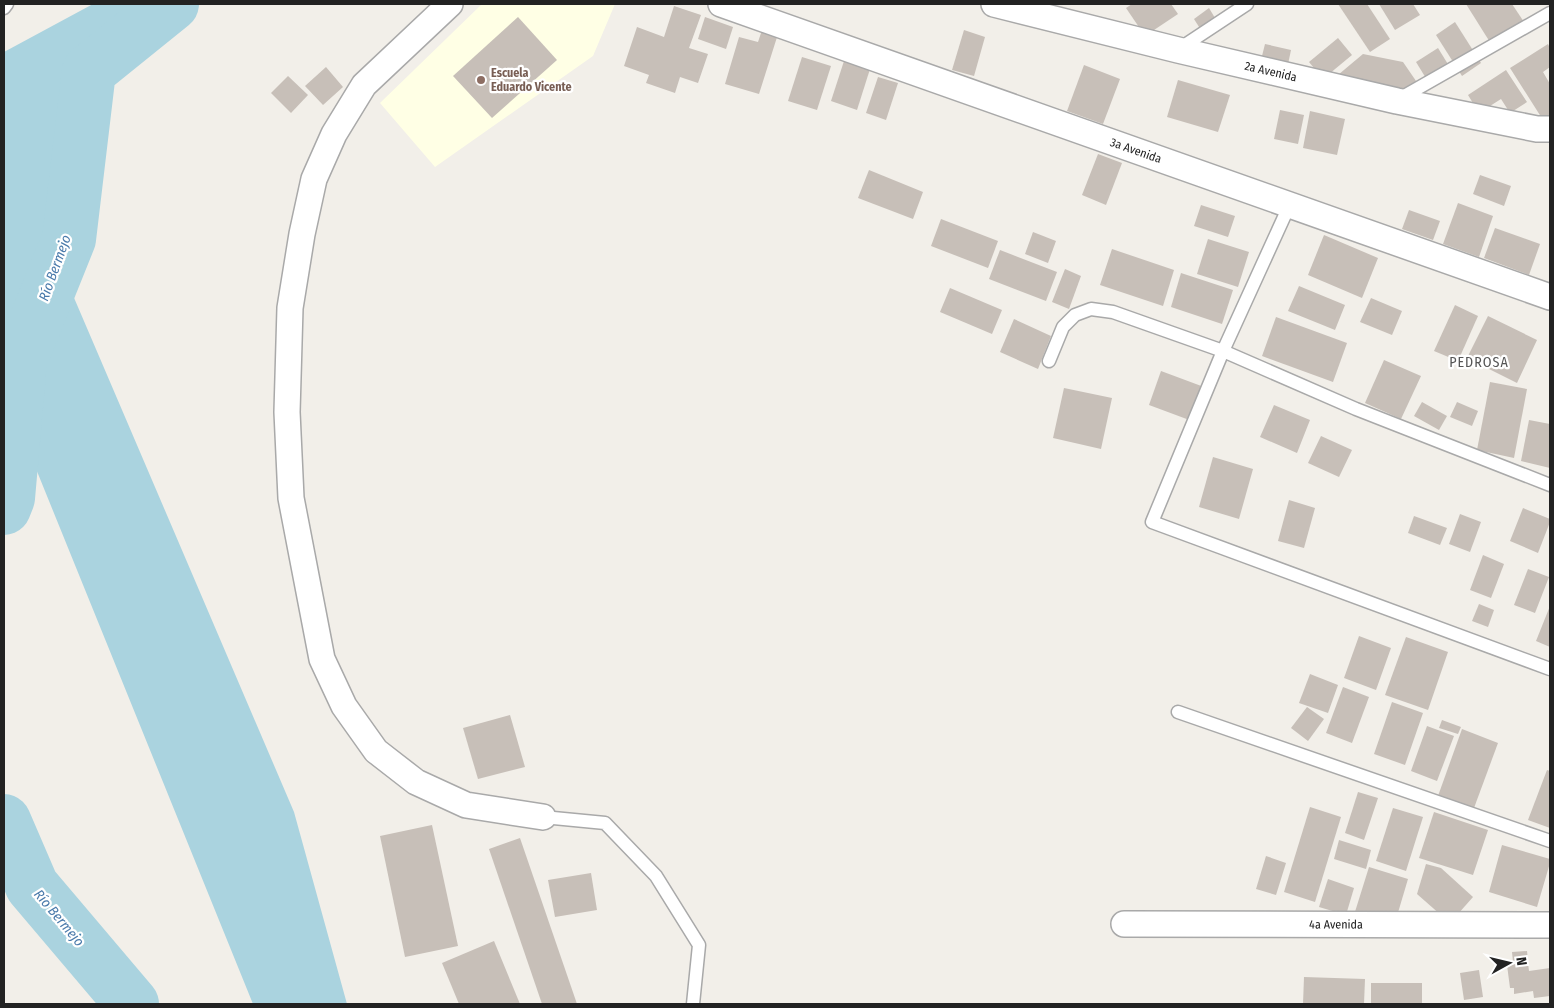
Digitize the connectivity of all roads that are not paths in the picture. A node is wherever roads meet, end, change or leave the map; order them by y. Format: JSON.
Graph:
{"nodes":[{"id":1,"x":7,"y":4,"type":"edge"},
{"id":2,"x":450,"y":4,"type":"edge"},
{"id":3,"x":721,"y":4,"type":"edge"},
{"id":4,"x":994,"y":4,"type":"edge"},
{"id":5,"x":1247,"y":4,"type":"edge"},
{"id":6,"x":4,"y":8,"type":"edge"},
{"id":7,"x":1550,"y":13,"type":"edge"},
{"id":8,"x":1178,"y":50,"type":"junction"},
{"id":9,"x":1397,"y":101,"type":"junction"},
{"id":10,"x":1550,"y":129,"type":"edge"},
{"id":11,"x":1290,"y":204,"type":"junction"},
{"id":12,"x":1550,"y":297,"type":"edge"},
{"id":13,"x":1223,"y":351,"type":"junction"},
{"id":14,"x":1049,"y":361,"type":"dead end"},
{"id":15,"x":1550,"y":485,"type":"edge"},
{"id":16,"x":1550,"y":669,"type":"edge"},
{"id":17,"x":1178,"y":712,"type":"dead end"},
{"id":18,"x":543,"y":817,"type":"joint"},
{"id":19,"x":1550,"y":841,"type":"edge"},
{"id":20,"x":1124,"y":924,"type":"dead end"},
{"id":21,"x":1550,"y":924,"type":"edge"},
{"id":22,"x":694,"y":1004,"type":"edge"}],
"edges":[{"from":1,"to":6,"type":"lane"},
{"from":2,"to":18,"type":"street"},
{"from":3,"to":11,"type":"street","name":"3a Avenida"},
{"from":4,"to":8,"type":"street","name":"2a Avenida"},
{"from":5,"to":8,"type":"lane"},
{"from":7,"to":9,"type":"lane"},
{"from":8,"to":9,"type":"street","name":"2a Avenida"},
{"from":9,"to":10,"type":"street","name":"2a Avenida"},
{"from":11,"to":12,"type":"street","name":"3a Avenida"},
{"from":11,"to":13,"type":"lane"},
{"from":13,"to":14,"type":"lane"},
{"from":13,"to":15,"type":"lane"},
{"from":13,"to":16,"type":"lane"},
{"from":17,"to":19,"type":"lane"},
{"from":18,"to":22,"type":"lane"},
{"from":20,"to":21,"type":"street","name":"4a Avenida"}]}
